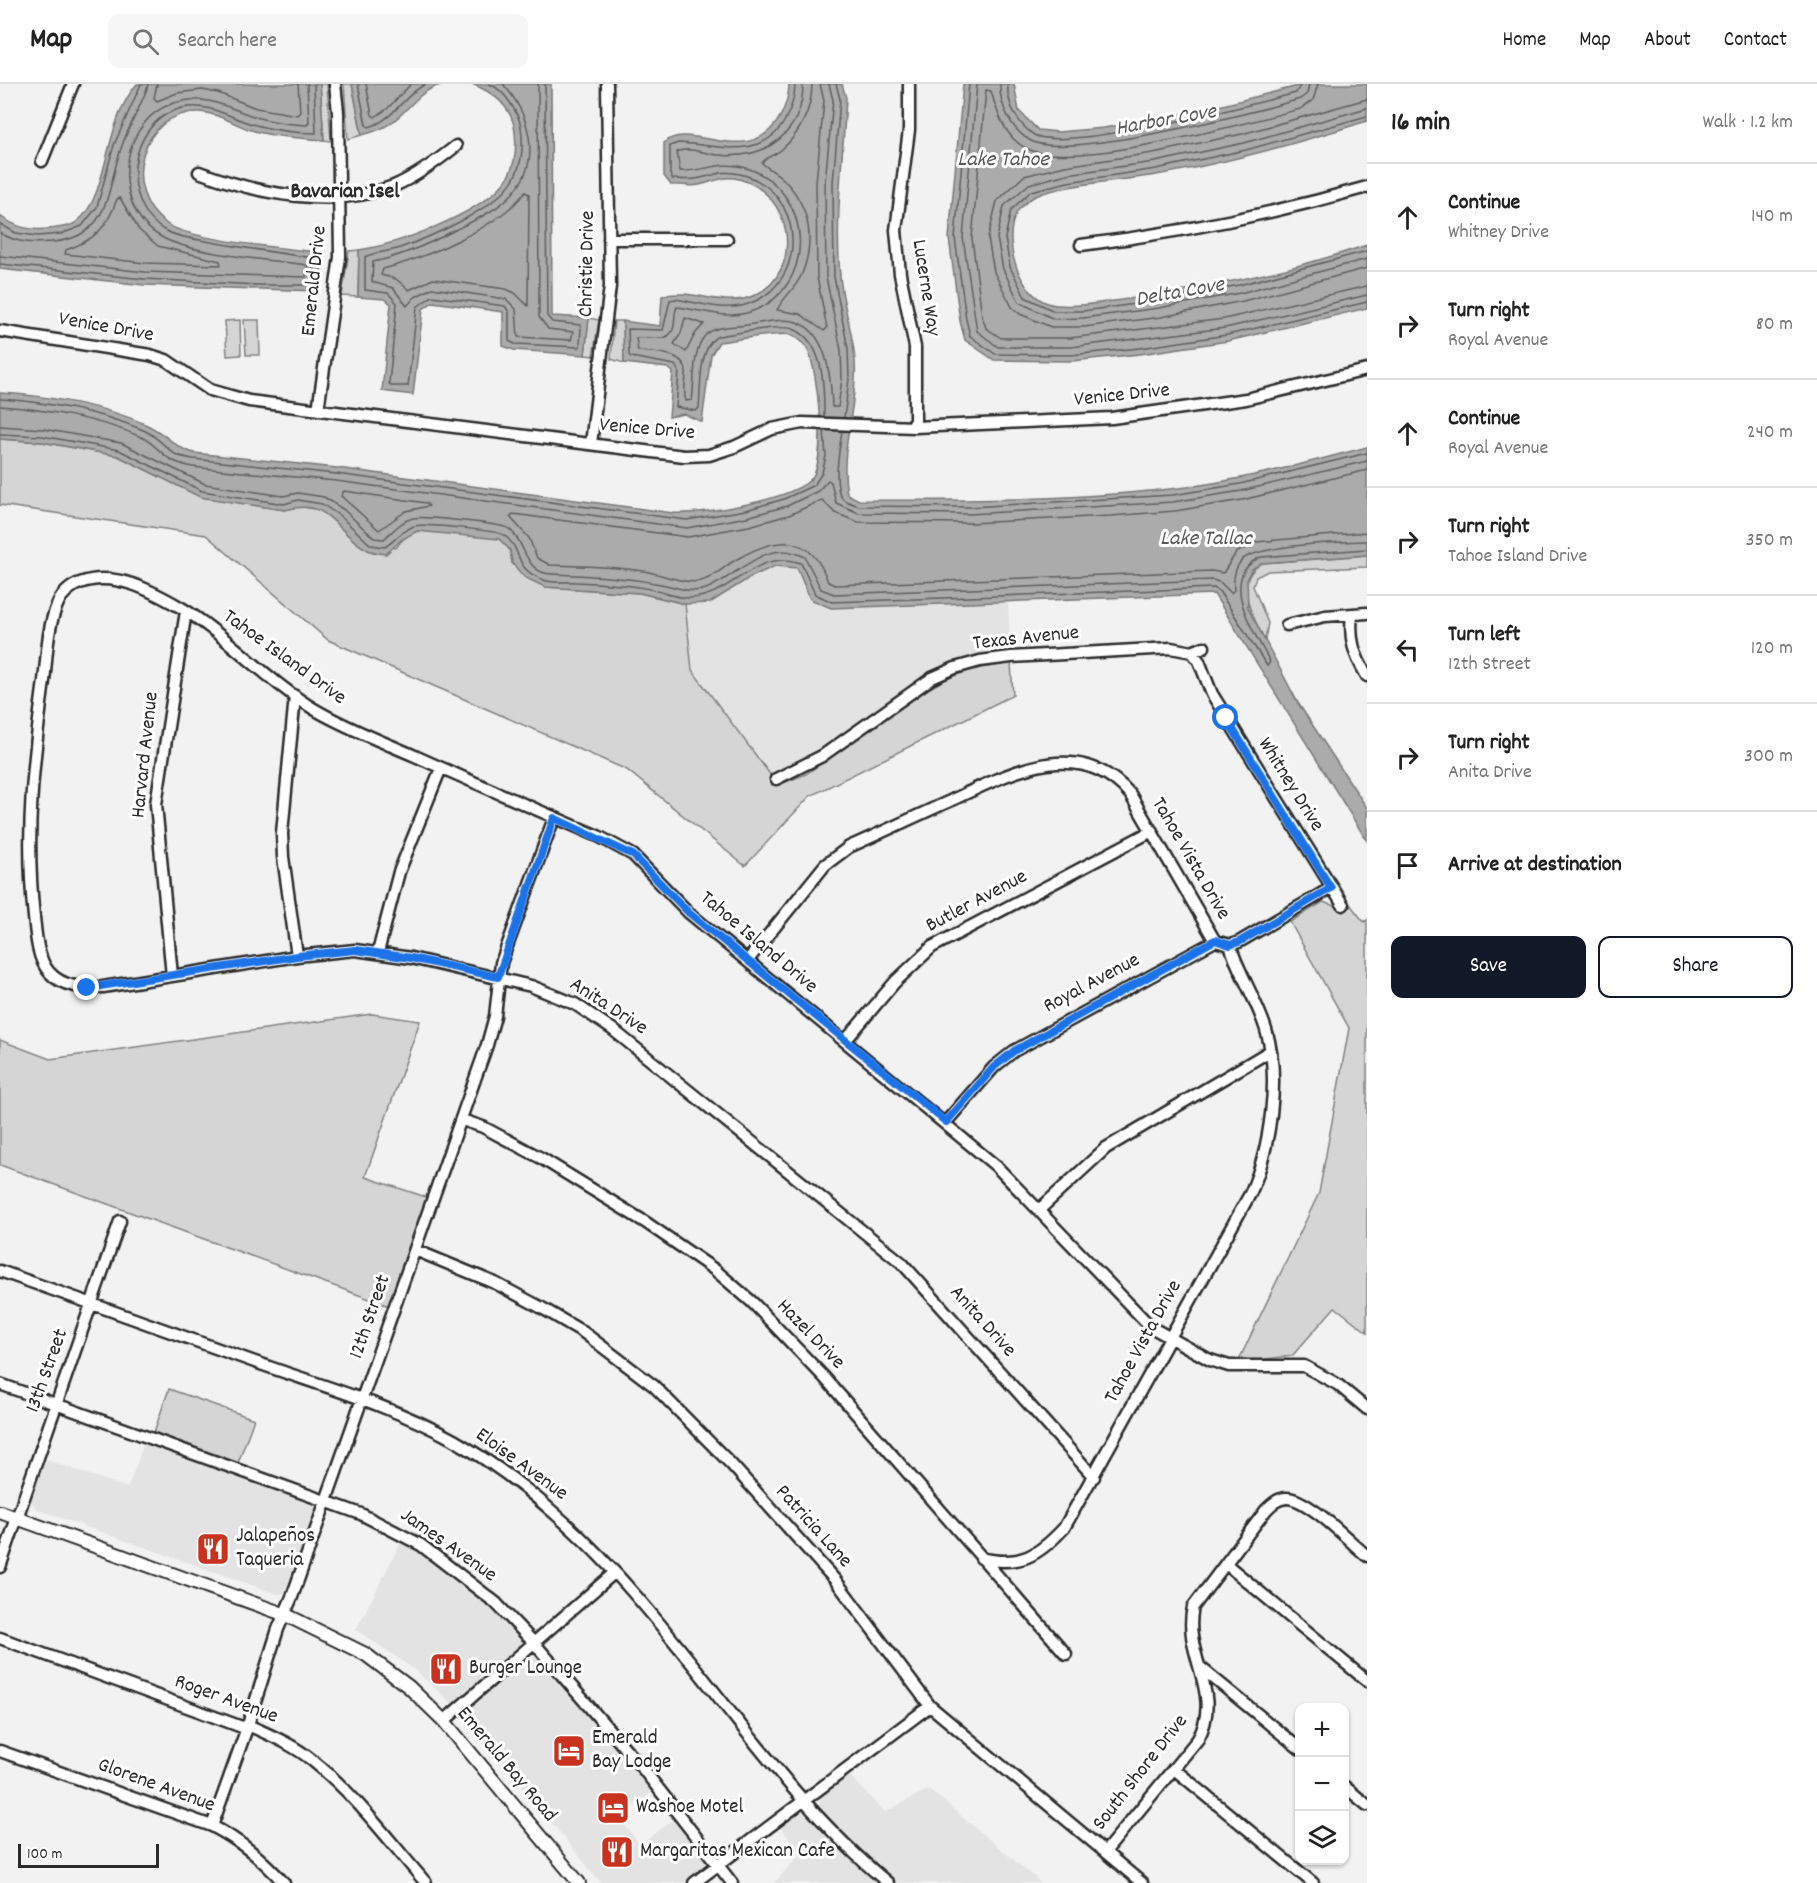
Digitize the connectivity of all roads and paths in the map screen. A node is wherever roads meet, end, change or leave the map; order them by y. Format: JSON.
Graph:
{"nodes":[{"id":1,"x":73,"y":84,"type":"edge"},
{"id":2,"x":335,"y":84,"type":"edge"},
{"id":3,"x":607,"y":84,"type":"edge"},
{"id":4,"x":909,"y":84,"type":"edge"},
{"id":5,"x":456,"y":146,"type":"dead end"},
{"id":6,"x":42,"y":161,"type":"dead end"},
{"id":7,"x":199,"y":172,"type":"dead end"},
{"id":8,"x":1367,"y":187,"type":"edge"},
{"id":9,"x":340,"y":196,"type":"junction"},
{"id":10,"x":609,"y":239,"type":"junction"},
{"id":11,"x":727,"y":239,"type":"dead end"},
{"id":12,"x":1081,"y":245,"type":"dead end"},
{"id":13,"x":0,"y":331,"type":"edge"},
{"id":14,"x":1367,"y":370,"type":"edge"},
{"id":15,"x":318,"y":410,"type":"junction"},
{"id":16,"x":915,"y":427,"type":"junction"},
{"id":17,"x":591,"y":444,"type":"junction"},
{"id":18,"x":71,"y":588,"type":"joint"},
{"id":19,"x":186,"y":610,"type":"junction"},
{"id":20,"x":1367,"y":613,"type":"edge"},
{"id":21,"x":1352,"y":614,"type":"junction"},
{"id":22,"x":1287,"y":625,"type":"dead end"},
{"id":23,"x":1204,"y":647,"type":"dead end"},
{"id":24,"x":1192,"y":652,"type":"junction"},
{"id":25,"x":1367,"y":676,"type":"edge"},
{"id":26,"x":295,"y":696,"type":"junction"},
{"id":27,"x":441,"y":768,"type":"junction"},
{"id":28,"x":777,"y":779,"type":"dead end"},
{"id":29,"x":554,"y":818,"type":"junction"},
{"id":30,"x":1152,"y":831,"type":"junction"},
{"id":31,"x":1331,"y":888,"type":"junction"},
{"id":32,"x":1343,"y":905,"type":"dead end"},
{"id":33,"x":1215,"y":940,"type":"junction"},
{"id":34,"x":1230,"y":945,"type":"junction"},
{"id":35,"x":378,"y":952,"type":"junction"},
{"id":36,"x":297,"y":956,"type":"junction"},
{"id":37,"x":748,"y":960,"type":"junction"},
{"id":38,"x":172,"y":976,"type":"junction"},
{"id":39,"x":498,"y":977,"type":"junction"},
{"id":40,"x":846,"y":1040,"type":"junction"},
{"id":41,"x":1270,"y":1051,"type":"junction"},
{"id":42,"x":462,"y":1120,"type":"junction"},
{"id":43,"x":946,"y":1122,"type":"junction"},
{"id":44,"x":1040,"y":1209,"type":"junction"},
{"id":45,"x":120,"y":1221,"type":"dead end"},
{"id":46,"x":415,"y":1250,"type":"junction"},
{"id":47,"x":0,"y":1271,"type":"edge"},
{"id":48,"x":92,"y":1305,"type":"junction"},
{"id":49,"x":1168,"y":1338,"type":"junction"},
{"id":50,"x":0,"y":1384,"type":"edge"},
{"id":51,"x":363,"y":1401,"type":"junction"},
{"id":52,"x":57,"y":1404,"type":"junction"},
{"id":53,"x":1367,"y":1409,"type":"edge"},
{"id":54,"x":1094,"y":1477,"type":"junction"},
{"id":55,"x":327,"y":1501,"type":"junction"},
{"id":56,"x":0,"y":1512,"type":"edge"},
{"id":57,"x":16,"y":1518,"type":"junction"},
{"id":58,"x":1367,"y":1556,"type":"edge"},
{"id":59,"x":981,"y":1558,"type":"junction"},
{"id":60,"x":1226,"y":1564,"type":"junction"},
{"id":61,"x":0,"y":1567,"type":"edge"},
{"id":62,"x":614,"y":1572,"type":"junction"},
{"id":63,"x":286,"y":1615,"type":"junction"},
{"id":64,"x":0,"y":1638,"type":"edge"},
{"id":65,"x":534,"y":1644,"type":"junction"},
{"id":66,"x":1066,"y":1654,"type":"dead end"},
{"id":67,"x":1199,"y":1666,"type":"junction"},
{"id":68,"x":1367,"y":1682,"type":"edge"},
{"id":69,"x":930,"y":1706,"type":"junction"},
{"id":70,"x":444,"y":1722,"type":"junction"},
{"id":71,"x":248,"y":1725,"type":"junction"},
{"id":72,"x":1295,"y":1746,"type":"edge"},
{"id":73,"x":0,"y":1751,"type":"edge"},
{"id":74,"x":1174,"y":1769,"type":"junction"},
{"id":75,"x":1349,"y":1790,"type":"edge"},
{"id":76,"x":805,"y":1802,"type":"junction"},
{"id":77,"x":1367,"y":1805,"type":"edge"},
{"id":78,"x":212,"y":1826,"type":"junction"},
{"id":79,"x":1105,"y":1852,"type":"junction"},
{"id":80,"x":719,"y":1865,"type":"junction"},
{"id":81,"x":284,"y":1883,"type":"edge"},
{"id":82,"x":426,"y":1883,"type":"edge"},
{"id":83,"x":579,"y":1883,"type":"edge"},
{"id":84,"x":694,"y":1883,"type":"edge"},
{"id":85,"x":732,"y":1883,"type":"edge"},
{"id":86,"x":888,"y":1883,"type":"edge"},
{"id":87,"x":1142,"y":1883,"type":"edge"},
{"id":88,"x":1313,"y":1883,"type":"edge"}],
"edges":[{"from":1,"to":6,"type":"street"},
{"from":2,"to":9,"type":"street","name":"Emerald Drive"},
{"from":3,"to":10,"type":"street","name":"Christie Drive"},
{"from":4,"to":16,"type":"street","name":"Lucerne Way"},
{"from":5,"to":9,"type":"street"},
{"from":7,"to":9,"type":"street"},
{"from":8,"to":12,"type":"street"},
{"from":9,"to":15,"type":"street","name":"Emerald Drive"},
{"from":10,"to":11,"type":"street"},
{"from":10,"to":17,"type":"street","name":"Christie Drive"},
{"from":13,"to":15,"type":"street","name":"Venice Drive"},
{"from":14,"to":16,"type":"street","name":"Venice Drive"},
{"from":15,"to":17,"type":"street","name":"Venice Drive"},
{"from":16,"to":17,"type":"street","name":"Venice Drive"},
{"from":18,"to":19,"type":"street","name":"Tahoe Island Drive"},
{"from":18,"to":38,"type":"street","name":"Anita Drive"},
{"from":19,"to":26,"type":"street","name":"Tahoe Island Drive"},
{"from":19,"to":38,"type":"street","name":"Harvard Avenue"},
{"from":20,"to":21,"type":"street"},
{"from":21,"to":22,"type":"street"},
{"from":21,"to":25,"type":"street"},
{"from":23,"to":24,"type":"street","name":"Texas Avenue"},
{"from":24,"to":28,"type":"street","name":"Texas Avenue"},
{"from":24,"to":31,"type":"street","name":"Whitney Drive"},
{"from":26,"to":27,"type":"street","name":"Tahoe Island Drive"},
{"from":26,"to":36,"type":"street"},
{"from":27,"to":29,"type":"street","name":"Tahoe Island Drive"},
{"from":27,"to":35,"type":"street"},
{"from":29,"to":37,"type":"street","name":"Tahoe Island Drive"},
{"from":29,"to":39,"type":"street","name":"12th Street"},
{"from":30,"to":33,"type":"street","name":"Tahoe Vista Drive"},
{"from":30,"to":37,"type":"street","name":"Tahoe Vista Drive"},
{"from":30,"to":40,"type":"street","name":"Butler Avenue"},
{"from":31,"to":32,"type":"street","name":"Whitney Drive"},
{"from":31,"to":34,"type":"street"},
{"from":33,"to":34,"type":"street","name":"Tahoe Vista Drive"},
{"from":33,"to":43,"type":"street","name":"Royal Avenue"},
{"from":34,"to":41,"type":"street","name":"Tahoe Vista Drive"},
{"from":35,"to":36,"type":"street","name":"Anita Drive"},
{"from":35,"to":39,"type":"street","name":"Anita Drive"},
{"from":36,"to":38,"type":"street","name":"Anita Drive"},
{"from":37,"to":40,"type":"street","name":"Tahoe Island Drive"},
{"from":39,"to":42,"type":"street","name":"12th Street"},
{"from":39,"to":54,"type":"street","name":"Anita Drive"},
{"from":40,"to":43,"type":"street","name":"Tahoe Island Drive"},
{"from":41,"to":44,"type":"street"},
{"from":41,"to":49,"type":"street","name":"Tahoe Vista Drive"},
{"from":42,"to":46,"type":"street","name":"12th Street"},
{"from":42,"to":59,"type":"street","name":"Hazel Drive"},
{"from":43,"to":44,"type":"street","name":"Tahoe Island Drive"},
{"from":44,"to":49,"type":"street","name":"Tahoe Island Drive"},
{"from":45,"to":48,"type":"street","name":"13th Street"},
{"from":46,"to":51,"type":"street","name":"12th Street"},
{"from":46,"to":69,"type":"street","name":"Patricia Lane"},
{"from":47,"to":48,"type":"street","name":"Eloise Avenue"},
{"from":48,"to":51,"type":"street","name":"Eloise Avenue"},
{"from":48,"to":52,"type":"street","name":"13th Street"},
{"from":49,"to":53,"type":"street","name":"Tahoe Island Drive"},
{"from":49,"to":54,"type":"street","name":"Tahoe Vista Drive"},
{"from":50,"to":52,"type":"street","name":"James Avenue"},
{"from":51,"to":55,"type":"street","name":"12th Street"},
{"from":51,"to":62,"type":"street","name":"Eloise Avenue"},
{"from":52,"to":55,"type":"street","name":"James Avenue"},
{"from":52,"to":57,"type":"street","name":"13th Street"},
{"from":54,"to":59,"type":"street","name":"Tahoe Vista Drive"},
{"from":55,"to":63,"type":"street","name":"12th Street"},
{"from":55,"to":65,"type":"street","name":"James Avenue"},
{"from":56,"to":57,"type":"main road","name":"Emerald Bay Road"},
{"from":57,"to":61,"type":"street","name":"13th Street"},
{"from":57,"to":63,"type":"main road","name":"Emerald Bay Road"},
{"from":58,"to":60,"type":"street","name":"South Shore Drive"},
{"from":59,"to":66,"type":"street","name":"Hazel Drive"},
{"from":60,"to":67,"type":"street","name":"South Shore Drive"},
{"from":60,"to":68,"type":"street"},
{"from":62,"to":65,"type":"street"},
{"from":62,"to":76,"type":"street","name":"Eloise Avenue"},
{"from":63,"to":70,"type":"main road","name":"Emerald Bay Road"},
{"from":63,"to":71,"type":"street","name":"12th Street"},
{"from":64,"to":71,"type":"street","name":"Roger Avenue"},
{"from":65,"to":70,"type":"street"},
{"from":65,"to":80,"type":"street","name":"James Avenue"},
{"from":67,"to":72,"type":"street"},
{"from":67,"to":74,"type":"street","name":"South Shore Drive"},
{"from":69,"to":76,"type":"street"},
{"from":69,"to":79,"type":"street","name":"Patricia Lane"},
{"from":70,"to":83,"type":"main road","name":"Emerald Bay Road"},
{"from":71,"to":78,"type":"street","name":"12th Street"},
{"from":71,"to":82,"type":"street","name":"Roger Avenue"},
{"from":73,"to":78,"type":"street","name":"Glorene Avenue"},
{"from":74,"to":79,"type":"street","name":"South Shore Drive"},
{"from":74,"to":88,"type":"street"},
{"from":75,"to":77,"type":"street"},
{"from":76,"to":80,"type":"street"},
{"from":76,"to":86,"type":"street","name":"Eloise Avenue"},
{"from":78,"to":81,"type":"street","name":"Glorene Avenue"},
{"from":79,"to":87,"type":"street","name":"Patricia Lane"},
{"from":80,"to":84,"type":"street"},
{"from":80,"to":85,"type":"street","name":"James Avenue"}]}
